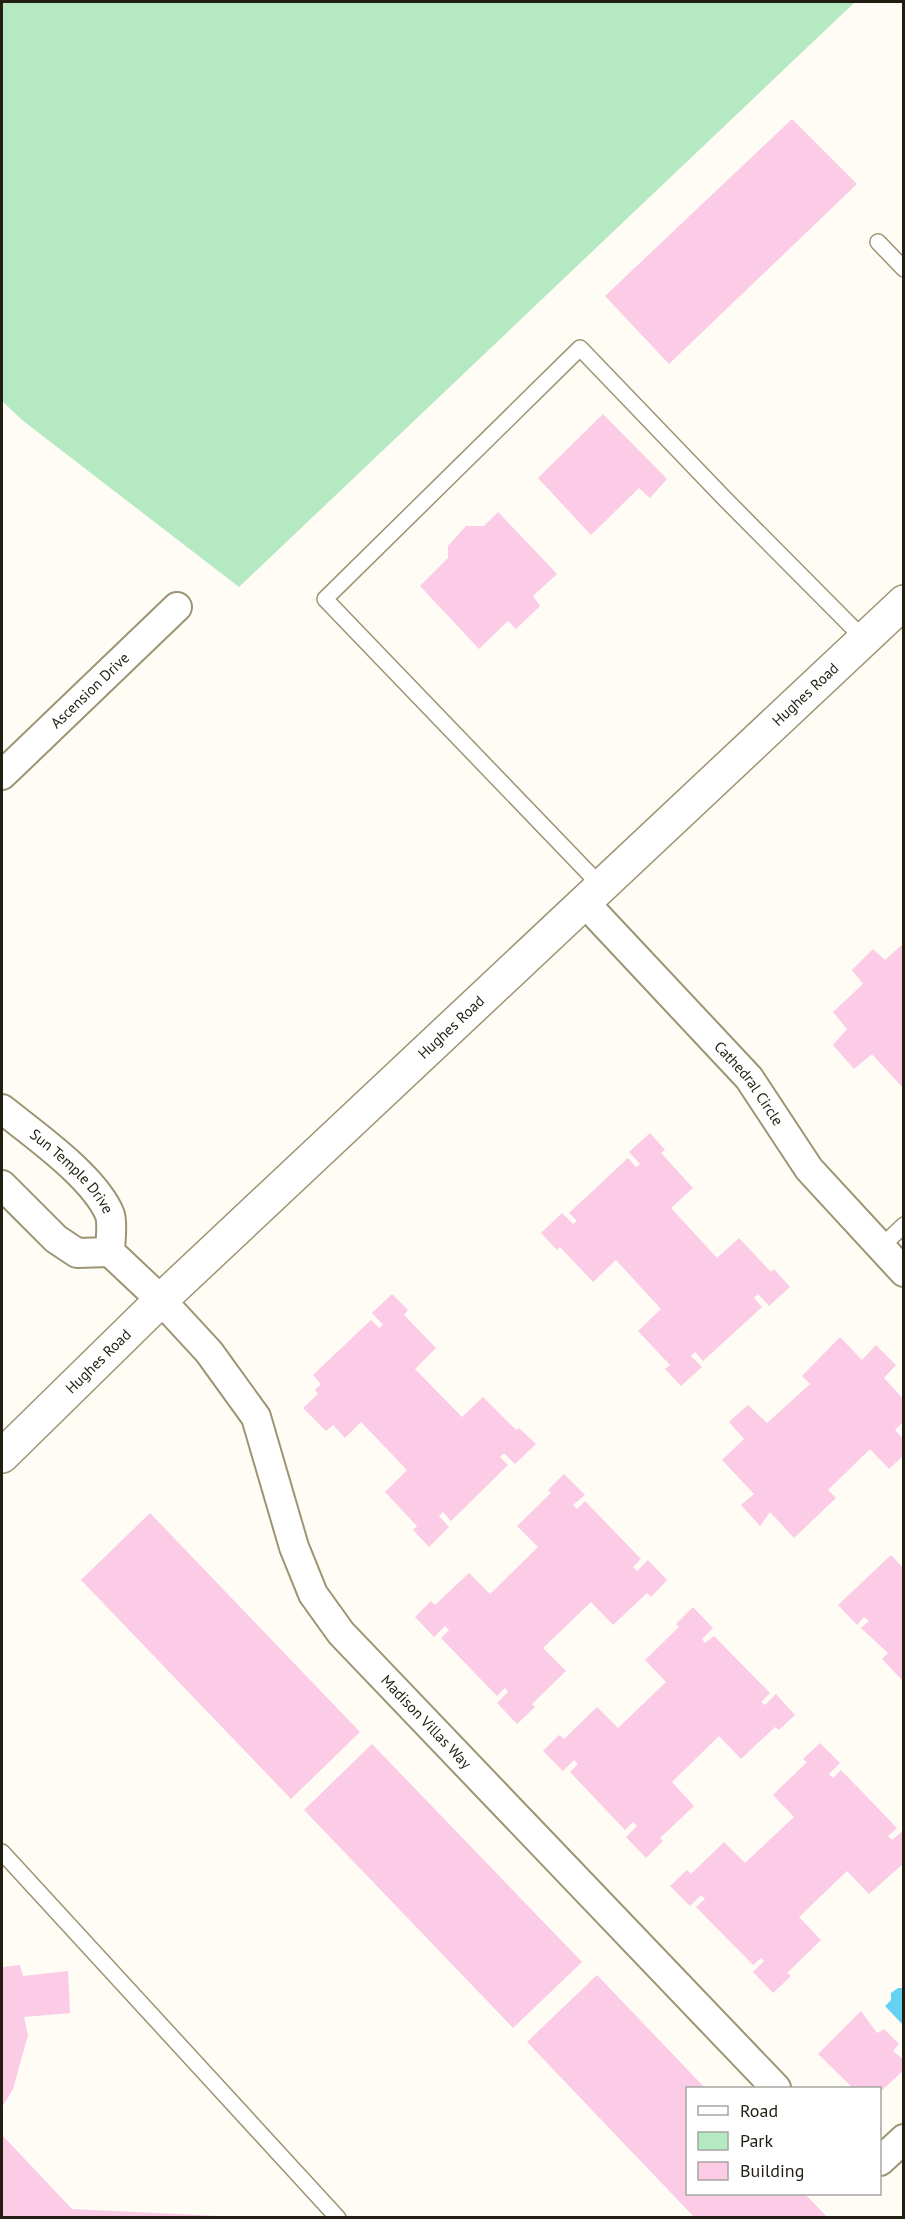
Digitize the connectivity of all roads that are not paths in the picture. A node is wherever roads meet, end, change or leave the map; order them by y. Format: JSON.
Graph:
{"nodes":[{"id":1,"x":878,"y":242,"type":"dead end"},
{"id":2,"x":903,"y":269,"type":"edge"},
{"id":3,"x":903,"y":602,"type":"edge"},
{"id":4,"x":177,"y":607,"type":"dead end"},
{"id":5,"x":864,"y":639,"type":"junction"},
{"id":6,"x":2,"y":774,"type":"edge"},
{"id":7,"x":593,"y":895,"type":"junction"},
{"id":8,"x":2,"y":1109,"type":"edge"},
{"id":9,"x":2,"y":1185,"type":"edge"},
{"id":10,"x":903,"y":1225,"type":"edge"},
{"id":11,"x":881,"y":1246,"type":"junction"},
{"id":12,"x":110,"y":1252,"type":"junction"},
{"id":13,"x":903,"y":1272,"type":"edge"},
{"id":14,"x":161,"y":1300,"type":"junction"},
{"id":15,"x":2,"y":1456,"type":"edge"},
{"id":16,"x":2,"y":1852,"type":"edge"},
{"id":17,"x":775,"y":2087,"type":"edge"},
{"id":18,"x":903,"y":2139,"type":"edge"},
{"id":19,"x":881,"y":2160,"type":"edge"},
{"id":20,"x":338,"y":2217,"type":"edge"}],
"edges":[{"from":1,"to":2,"type":"lane"},
{"from":3,"to":5,"type":"main road","name":"Hughes Road"},
{"from":4,"to":6,"type":"street","name":"Ascension Drive"},
{"from":5,"to":7,"type":"main road","name":"Hughes Road"},
{"from":5,"to":7,"type":"lane"},
{"from":7,"to":11,"type":"street","name":"Cathedral Circle"},
{"from":7,"to":14,"type":"main road","name":"Hughes Road"},
{"from":8,"to":12,"type":"street","name":"Sun Temple Drive"},
{"from":9,"to":12,"type":"street"},
{"from":10,"to":11,"type":"lane"},
{"from":11,"to":13,"type":"street","name":"Cathedral Circle"},
{"from":12,"to":14,"type":"street"},
{"from":14,"to":15,"type":"main road","name":"Hughes Road"},
{"from":14,"to":17,"type":"street","name":"Madison Villas Way"},
{"from":16,"to":20,"type":"lane"},
{"from":18,"to":19,"type":"street"}]}
